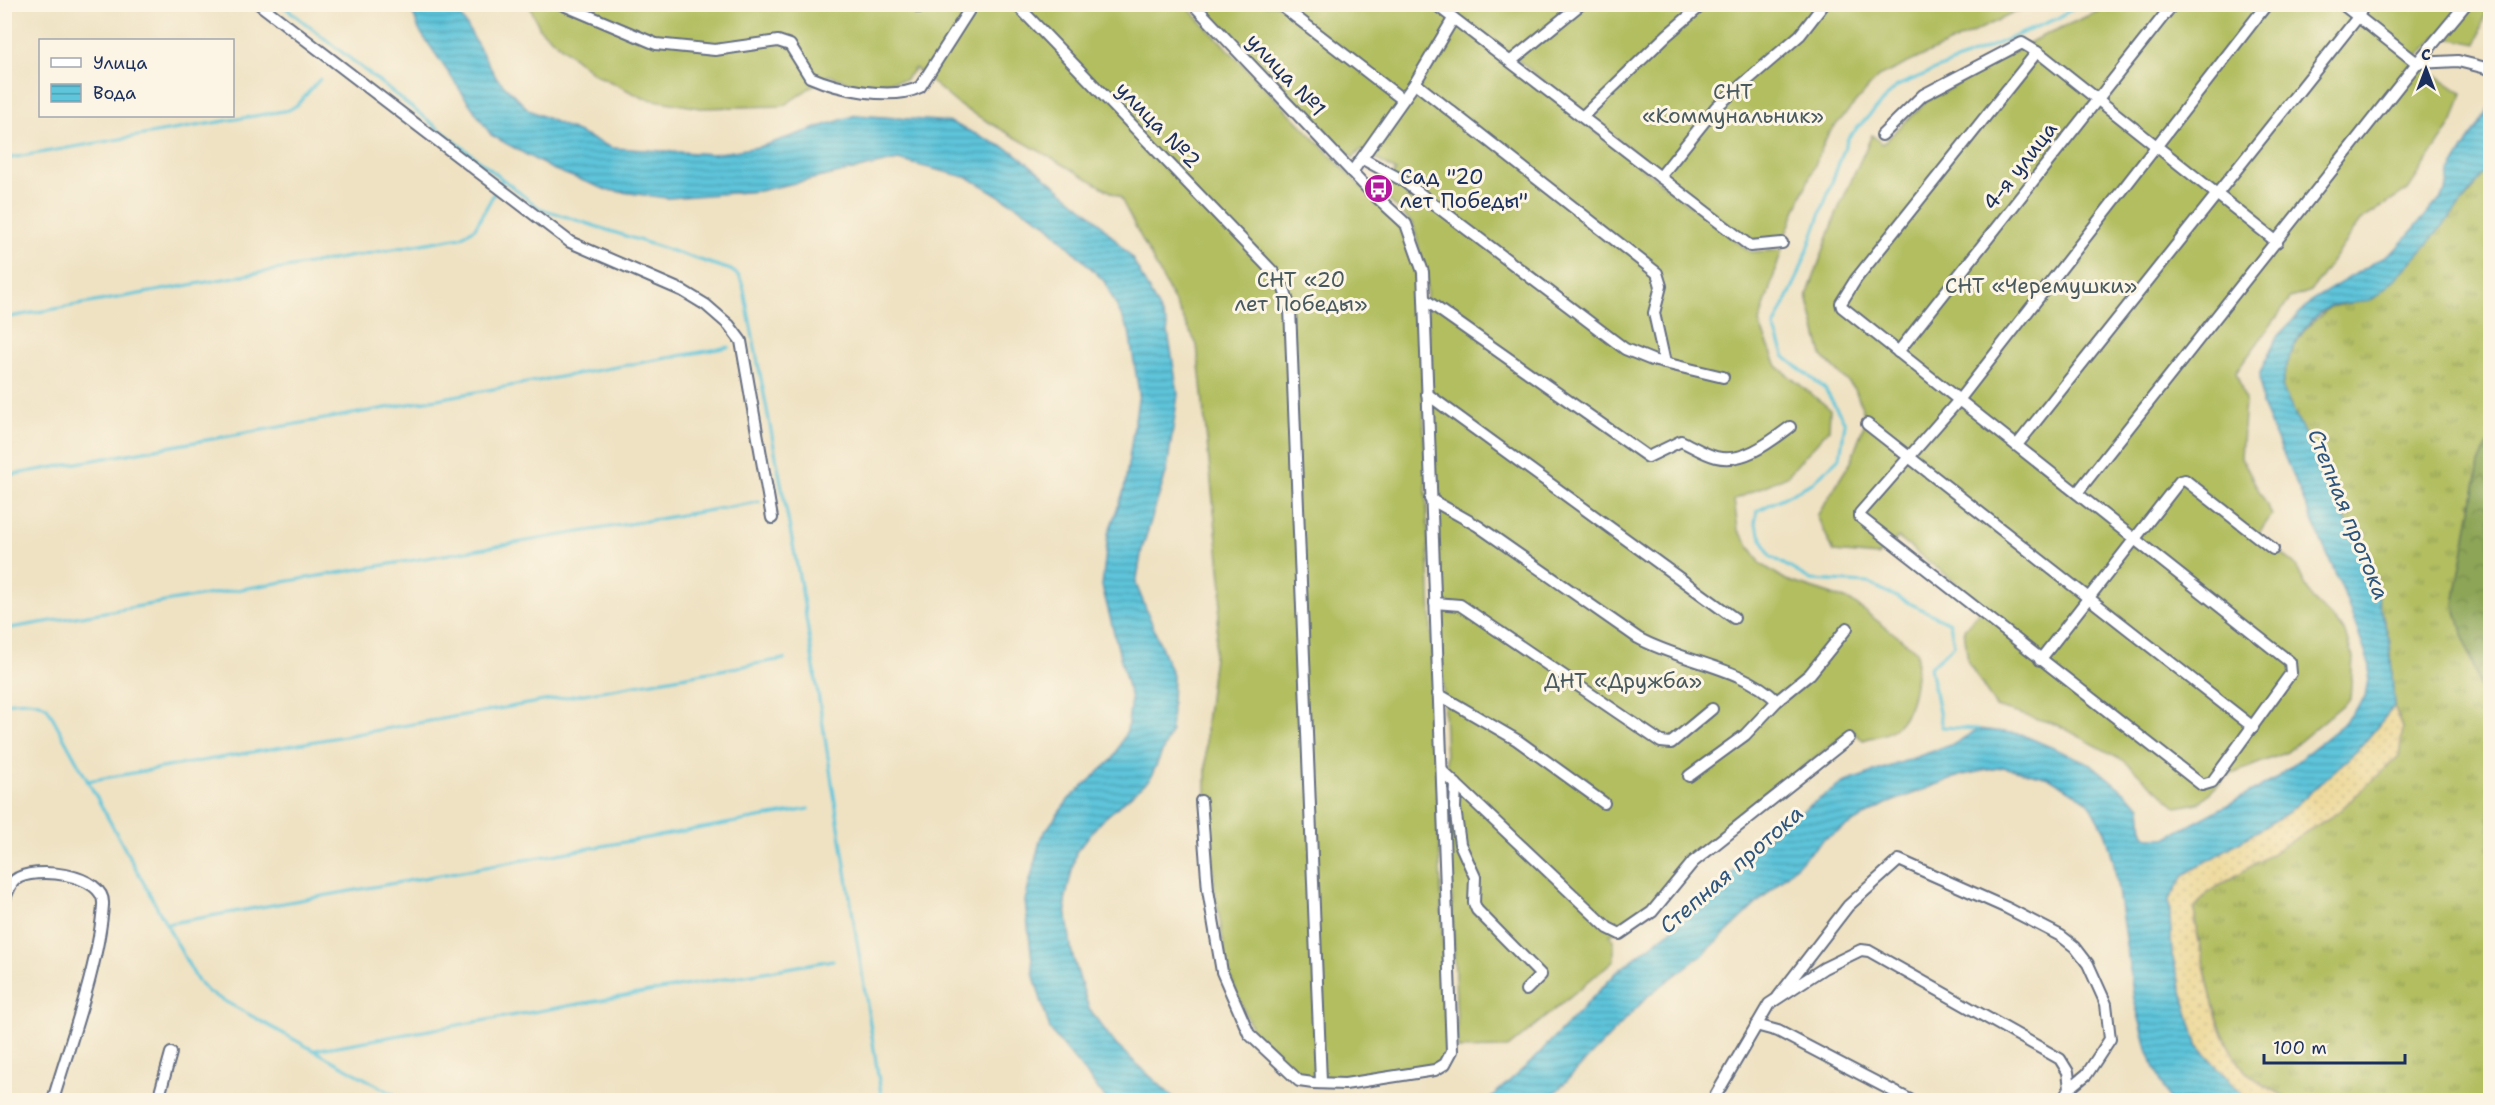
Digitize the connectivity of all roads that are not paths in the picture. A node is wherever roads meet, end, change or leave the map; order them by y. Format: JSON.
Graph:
{"nodes":[{"id":1,"x":259,"y":4,"type":"edge"},
{"id":2,"x":561,"y":4,"type":"edge"},
{"id":3,"x":973,"y":4,"type":"edge"},
{"id":4,"x":1016,"y":4,"type":"edge"},
{"id":5,"x":1193,"y":4,"type":"edge"},
{"id":6,"x":1279,"y":4,"type":"edge"},
{"id":7,"x":1435,"y":4,"type":"edge"},
{"id":8,"x":1581,"y":4,"type":"edge"},
{"id":9,"x":1703,"y":4,"type":"edge"},
{"id":10,"x":1824,"y":4,"type":"edge"},
{"id":11,"x":2173,"y":4,"type":"edge"},
{"id":12,"x":2267,"y":4,"type":"edge"},
{"id":13,"x":2342,"y":4,"type":"edge"},
{"id":14,"x":2364,"y":4,"type":"edge"},
{"id":15,"x":2466,"y":4,"type":"edge"},
{"id":16,"x":1450,"y":12,"type":"edge"},
{"id":17,"x":2358,"y":17,"type":"junction"},
{"id":18,"x":2037,"y":52,"type":"junction"},
{"id":19,"x":1511,"y":60,"type":"junction"},
{"id":20,"x":2416,"y":63,"type":"junction"},
{"id":21,"x":2490,"y":69,"type":"edge"},
{"id":22,"x":1415,"y":83,"type":"junction"},
{"id":23,"x":1402,"y":99,"type":"junction"},
{"id":24,"x":2097,"y":99,"type":"junction"},
{"id":25,"x":1583,"y":116,"type":"junction"},
{"id":26,"x":1882,"y":135,"type":"dead end"},
{"id":27,"x":2156,"y":146,"type":"junction"},
{"id":28,"x":1363,"y":159,"type":"junction"},
{"id":29,"x":1352,"y":172,"type":"junction"},
{"id":30,"x":1660,"y":177,"type":"junction"},
{"id":31,"x":2217,"y":194,"type":"junction"},
{"id":32,"x":2277,"y":242,"type":"junction"},
{"id":33,"x":1782,"y":243,"type":"dead end"},
{"id":34,"x":1424,"y":299,"type":"junction"},
{"id":35,"x":1898,"y":352,"type":"junction"},
{"id":36,"x":1665,"y":363,"type":"junction"},
{"id":37,"x":1723,"y":376,"type":"dead end"},
{"id":38,"x":1427,"y":394,"type":"junction"},
{"id":39,"x":1959,"y":400,"type":"junction"},
{"id":40,"x":1866,"y":424,"type":"dead end"},
{"id":41,"x":1790,"y":427,"type":"dead end"},
{"id":42,"x":2017,"y":445,"type":"junction"},
{"id":43,"x":1908,"y":456,"type":"junction"},
{"id":44,"x":2077,"y":493,"type":"junction"},
{"id":45,"x":1430,"y":499,"type":"junction"},
{"id":46,"x":772,"y":518,"type":"dead end"},
{"id":47,"x":2135,"y":539,"type":"junction"},
{"id":48,"x":2273,"y":549,"type":"dead end"},
{"id":49,"x":2090,"y":599,"type":"junction"},
{"id":50,"x":1435,"y":603,"type":"junction"},
{"id":51,"x":1734,"y":618,"type":"dead end"},
{"id":52,"x":1847,"y":628,"type":"dead end"},
{"id":53,"x":2040,"y":660,"type":"junction"},
{"id":54,"x":1438,"y":694,"type":"junction"},
{"id":55,"x":1777,"y":701,"type":"junction"},
{"id":56,"x":1712,"y":708,"type":"dead end"},
{"id":57,"x":2253,"y":726,"type":"junction"},
{"id":58,"x":1849,"y":738,"type":"dead end"},
{"id":59,"x":1442,"y":771,"type":"junction"},
{"id":60,"x":1689,"y":776,"type":"dead end"},
{"id":61,"x":1456,"y":784,"type":"junction"},
{"id":62,"x":1201,"y":801,"type":"dead end"},
{"id":63,"x":1604,"y":803,"type":"dead end"},
{"id":64,"x":4,"y":901,"type":"edge"},
{"id":65,"x":1526,"y":990,"type":"dead end"},
{"id":66,"x":1778,"y":997,"type":"junction"},
{"id":67,"x":1756,"y":1025,"type":"junction"},
{"id":68,"x":171,"y":1053,"type":"dead end"},
{"id":69,"x":1321,"y":1082,"type":"junction"},
{"id":70,"x":2070,"y":1088,"type":"junction"},
{"id":71,"x":53,"y":1101,"type":"edge"},
{"id":72,"x":158,"y":1101,"type":"edge"},
{"id":73,"x":1713,"y":1101,"type":"edge"},
{"id":74,"x":1910,"y":1101,"type":"edge"},
{"id":75,"x":2063,"y":1101,"type":"edge"}],
"edges":[{"from":1,"to":46,"type":"street"},
{"from":2,"to":3,"type":"street"},
{"from":4,"to":69,"type":"street","name":"улица №2"},
{"from":5,"to":29,"type":"street","name":"улица №1"},
{"from":6,"to":23,"type":"street"},
{"from":7,"to":16,"type":"street"},
{"from":8,"to":19,"type":"street"},
{"from":9,"to":25,"type":"street"},
{"from":10,"to":30,"type":"street"},
{"from":11,"to":24,"type":"street","name":"4-я улица"},
{"from":12,"to":27,"type":"street"},
{"from":13,"to":17,"type":"street"},
{"from":14,"to":17,"type":"street"},
{"from":15,"to":20,"type":"street"},
{"from":16,"to":19,"type":"street"},
{"from":16,"to":22,"type":"street"},
{"from":17,"to":20,"type":"street"},
{"from":17,"to":31,"type":"street"},
{"from":18,"to":24,"type":"street"},
{"from":18,"to":26,"type":"street"},
{"from":18,"to":35,"type":"street"},
{"from":19,"to":25,"type":"street"},
{"from":20,"to":21,"type":"street"},
{"from":20,"to":32,"type":"street"},
{"from":22,"to":23,"type":"street"},
{"from":22,"to":36,"type":"street"},
{"from":23,"to":28,"type":"street"},
{"from":24,"to":27,"type":"street"},
{"from":24,"to":35,"type":"street","name":"4-я улица"},
{"from":25,"to":30,"type":"street"},
{"from":27,"to":31,"type":"street"},
{"from":27,"to":39,"type":"street"},
{"from":28,"to":29,"type":"street"},
{"from":28,"to":36,"type":"street"},
{"from":29,"to":34,"type":"street","name":"улица №1"},
{"from":30,"to":33,"type":"street"},
{"from":31,"to":32,"type":"street"},
{"from":31,"to":42,"type":"street"},
{"from":32,"to":44,"type":"street"},
{"from":34,"to":38,"type":"street","name":"улица №1"},
{"from":34,"to":41,"type":"street"},
{"from":35,"to":39,"type":"street"},
{"from":36,"to":37,"type":"street"},
{"from":38,"to":45,"type":"street","name":"улица №1"},
{"from":38,"to":51,"type":"street"},
{"from":39,"to":42,"type":"street"},
{"from":39,"to":43,"type":"street"},
{"from":40,"to":43,"type":"street"},
{"from":42,"to":44,"type":"street"},
{"from":43,"to":49,"type":"street"},
{"from":43,"to":53,"type":"street"},
{"from":44,"to":47,"type":"street"},
{"from":45,"to":50,"type":"street","name":"улица №1"},
{"from":45,"to":55,"type":"street"},
{"from":47,"to":48,"type":"street"},
{"from":47,"to":49,"type":"street"},
{"from":47,"to":57,"type":"street"},
{"from":49,"to":53,"type":"street"},
{"from":49,"to":57,"type":"street"},
{"from":50,"to":54,"type":"street","name":"улица №1"},
{"from":50,"to":56,"type":"street"},
{"from":52,"to":55,"type":"street"},
{"from":53,"to":57,"type":"street"},
{"from":54,"to":59,"type":"street","name":"улица №1"},
{"from":54,"to":63,"type":"street"},
{"from":55,"to":60,"type":"street"},
{"from":58,"to":61,"type":"street"},
{"from":59,"to":61,"type":"street"},
{"from":59,"to":69,"type":"street","name":"улица №1"},
{"from":61,"to":65,"type":"street"},
{"from":62,"to":69,"type":"street","name":"улица №1"},
{"from":64,"to":71,"type":"street"},
{"from":66,"to":67,"type":"street"},
{"from":66,"to":70,"type":"street"},
{"from":66,"to":70,"type":"street"},
{"from":67,"to":73,"type":"street"},
{"from":67,"to":74,"type":"street"},
{"from":68,"to":72,"type":"street"},
{"from":70,"to":75,"type":"street"}]}
